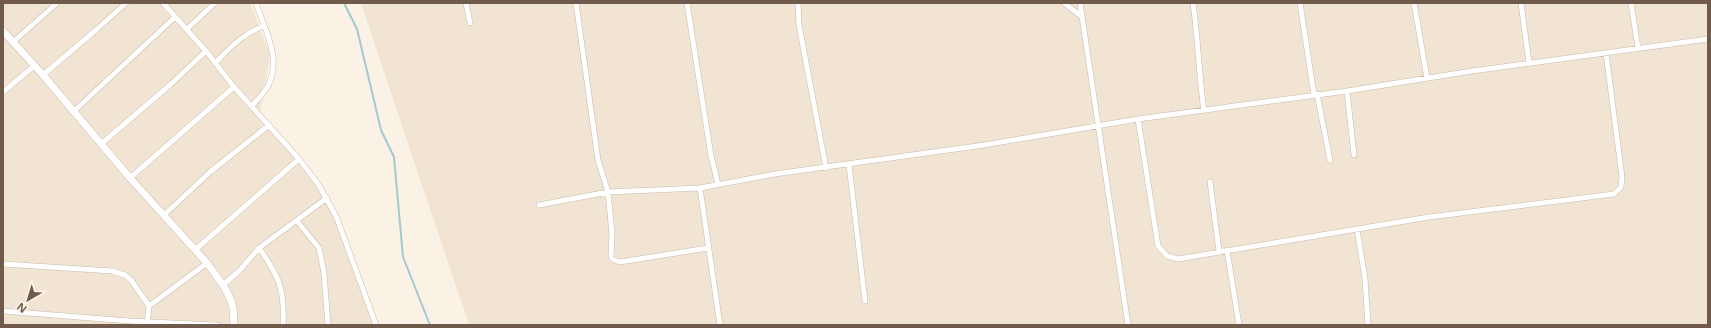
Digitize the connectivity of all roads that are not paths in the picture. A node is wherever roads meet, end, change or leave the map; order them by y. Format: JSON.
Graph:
{"nodes":[{"id":1,"x":57,"y":3,"type":"edge"},
{"id":2,"x":126,"y":3,"type":"edge"},
{"id":3,"x":163,"y":3,"type":"edge"},
{"id":4,"x":215,"y":3,"type":"edge"},
{"id":5,"x":256,"y":3,"type":"edge"},
{"id":6,"x":466,"y":3,"type":"edge"},
{"id":7,"x":576,"y":3,"type":"edge"},
{"id":8,"x":687,"y":3,"type":"edge"},
{"id":9,"x":798,"y":3,"type":"edge"},
{"id":10,"x":1064,"y":3,"type":"edge"},
{"id":11,"x":1080,"y":3,"type":"edge"},
{"id":12,"x":1193,"y":3,"type":"edge"},
{"id":13,"x":1300,"y":3,"type":"edge"},
{"id":14,"x":1414,"y":3,"type":"edge"},
{"id":15,"x":1521,"y":3,"type":"edge"},
{"id":16,"x":1631,"y":3,"type":"edge"},
{"id":17,"x":1081,"y":16,"type":"junction"},
{"id":18,"x":175,"y":17,"type":"junction"},
{"id":19,"x":470,"y":23,"type":"dead end"},
{"id":20,"x":264,"y":26,"type":"junction"},
{"id":21,"x":187,"y":30,"type":"junction"},
{"id":22,"x":3,"y":31,"type":"edge"},
{"id":23,"x":1708,"y":39,"type":"edge"},
{"id":24,"x":13,"y":42,"type":"junction"},
{"id":25,"x":1638,"y":48,"type":"junction"},
{"id":26,"x":206,"y":51,"type":"junction"},
{"id":27,"x":1606,"y":53,"type":"junction"},
{"id":28,"x":215,"y":63,"type":"junction"},
{"id":29,"x":1529,"y":63,"type":"junction"},
{"id":30,"x":34,"y":66,"type":"junction"},
{"id":31,"x":43,"y":75,"type":"junction"},
{"id":32,"x":1427,"y":78,"type":"junction"},
{"id":33,"x":234,"y":87,"type":"junction"},
{"id":34,"x":1346,"y":91,"type":"junction"},
{"id":35,"x":3,"y":92,"type":"edge"},
{"id":36,"x":1316,"y":95,"type":"junction"},
{"id":37,"x":252,"y":106,"type":"junction"},
{"id":38,"x":1204,"y":111,"type":"junction"},
{"id":39,"x":73,"y":112,"type":"junction"},
{"id":40,"x":1138,"y":119,"type":"junction"},
{"id":41,"x":269,"y":125,"type":"junction"},
{"id":42,"x":1099,"y":126,"type":"junction"},
{"id":43,"x":101,"y":144,"type":"junction"},
{"id":44,"x":1354,"y":155,"type":"dead end"},
{"id":45,"x":299,"y":159,"type":"junction"},
{"id":46,"x":1330,"y":160,"type":"dead end"},
{"id":47,"x":849,"y":165,"type":"junction"},
{"id":48,"x":826,"y":168,"type":"junction"},
{"id":49,"x":130,"y":178,"type":"junction"},
{"id":50,"x":1210,"y":182,"type":"dead end"},
{"id":51,"x":718,"y":184,"type":"junction"},
{"id":52,"x":700,"y":188,"type":"junction"},
{"id":53,"x":608,"y":192,"type":"junction"},
{"id":54,"x":327,"y":198,"type":"junction"},
{"id":55,"x":539,"y":205,"type":"dead end"},
{"id":56,"x":164,"y":215,"type":"junction"},
{"id":57,"x":297,"y":221,"type":"junction"},
{"id":58,"x":1357,"y":229,"type":"junction"},
{"id":59,"x":259,"y":248,"type":"junction"},
{"id":60,"x":708,"y":248,"type":"junction"},
{"id":61,"x":195,"y":250,"type":"junction"},
{"id":62,"x":1227,"y":250,"type":"junction"},
{"id":63,"x":1219,"y":251,"type":"junction"},
{"id":64,"x":207,"y":263,"type":"junction"},
{"id":65,"x":3,"y":264,"type":"edge"},
{"id":66,"x":223,"y":285,"type":"junction"},
{"id":67,"x":865,"y":300,"type":"dead end"},
{"id":68,"x":149,"y":306,"type":"junction"},
{"id":69,"x":3,"y":311,"type":"edge"},
{"id":70,"x":147,"y":323,"type":"edge"},
{"id":71,"x":217,"y":325,"type":"edge"},
{"id":72,"x":234,"y":325,"type":"edge"},
{"id":73,"x":283,"y":325,"type":"edge"},
{"id":74,"x":328,"y":325,"type":"edge"},
{"id":75,"x":376,"y":325,"type":"edge"},
{"id":76,"x":720,"y":325,"type":"edge"},
{"id":77,"x":1128,"y":325,"type":"edge"},
{"id":78,"x":1239,"y":325,"type":"edge"},
{"id":79,"x":1368,"y":325,"type":"edge"}],
"edges":[{"from":1,"to":24,"type":"street"},
{"from":2,"to":31,"type":"street"},
{"from":3,"to":18,"type":"street"},
{"from":4,"to":21,"type":"street"},
{"from":5,"to":20,"type":"street"},
{"from":6,"to":19,"type":"street"},
{"from":7,"to":53,"type":"street"},
{"from":8,"to":51,"type":"street"},
{"from":9,"to":48,"type":"street"},
{"from":10,"to":17,"type":"street"},
{"from":11,"to":17,"type":"street"},
{"from":12,"to":38,"type":"street"},
{"from":13,"to":36,"type":"street"},
{"from":14,"to":32,"type":"street"},
{"from":15,"to":29,"type":"street"},
{"from":16,"to":25,"type":"street"},
{"from":17,"to":42,"type":"street"},
{"from":18,"to":21,"type":"street"},
{"from":18,"to":39,"type":"street"},
{"from":20,"to":28,"type":"street"},
{"from":20,"to":37,"type":"street"},
{"from":21,"to":26,"type":"street"},
{"from":22,"to":24,"type":"main road"},
{"from":23,"to":25,"type":"street"},
{"from":24,"to":30,"type":"main road"},
{"from":25,"to":27,"type":"street"},
{"from":26,"to":28,"type":"street"},
{"from":26,"to":43,"type":"street"},
{"from":27,"to":29,"type":"street"},
{"from":27,"to":58,"type":"street"},
{"from":28,"to":33,"type":"street"},
{"from":29,"to":32,"type":"street"},
{"from":30,"to":31,"type":"main road"},
{"from":30,"to":35,"type":"street"},
{"from":31,"to":39,"type":"main road"},
{"from":32,"to":34,"type":"street"},
{"from":33,"to":37,"type":"street"},
{"from":33,"to":49,"type":"street"},
{"from":34,"to":36,"type":"street"},
{"from":34,"to":44,"type":"street"},
{"from":36,"to":38,"type":"street"},
{"from":36,"to":46,"type":"street"},
{"from":37,"to":41,"type":"street"},
{"from":38,"to":40,"type":"street"},
{"from":39,"to":43,"type":"main road"},
{"from":40,"to":42,"type":"street"},
{"from":40,"to":63,"type":"street"},
{"from":41,"to":45,"type":"street"},
{"from":41,"to":56,"type":"street"},
{"from":42,"to":47,"type":"street"},
{"from":42,"to":77,"type":"street"},
{"from":43,"to":49,"type":"main road"},
{"from":45,"to":54,"type":"street"},
{"from":45,"to":61,"type":"street"},
{"from":47,"to":48,"type":"street"},
{"from":47,"to":67,"type":"street"},
{"from":48,"to":51,"type":"street"},
{"from":49,"to":56,"type":"main road"},
{"from":50,"to":63,"type":"street"},
{"from":51,"to":52,"type":"street"},
{"from":52,"to":53,"type":"street"},
{"from":52,"to":60,"type":"street"},
{"from":53,"to":55,"type":"street"},
{"from":53,"to":60,"type":"street"},
{"from":54,"to":57,"type":"street"},
{"from":54,"to":75,"type":"street"},
{"from":56,"to":61,"type":"main road"},
{"from":57,"to":59,"type":"street"},
{"from":57,"to":74,"type":"street"},
{"from":58,"to":62,"type":"street"},
{"from":58,"to":79,"type":"street"},
{"from":59,"to":66,"type":"street"},
{"from":59,"to":73,"type":"street"},
{"from":60,"to":76,"type":"street"},
{"from":61,"to":64,"type":"main road"},
{"from":62,"to":63,"type":"street"},
{"from":62,"to":78,"type":"street"},
{"from":64,"to":66,"type":"main road"},
{"from":64,"to":68,"type":"street"},
{"from":65,"to":68,"type":"street"},
{"from":66,"to":72,"type":"main road"},
{"from":68,"to":70,"type":"street"},
{"from":69,"to":70,"type":"street"},
{"from":70,"to":71,"type":"street"}]}
